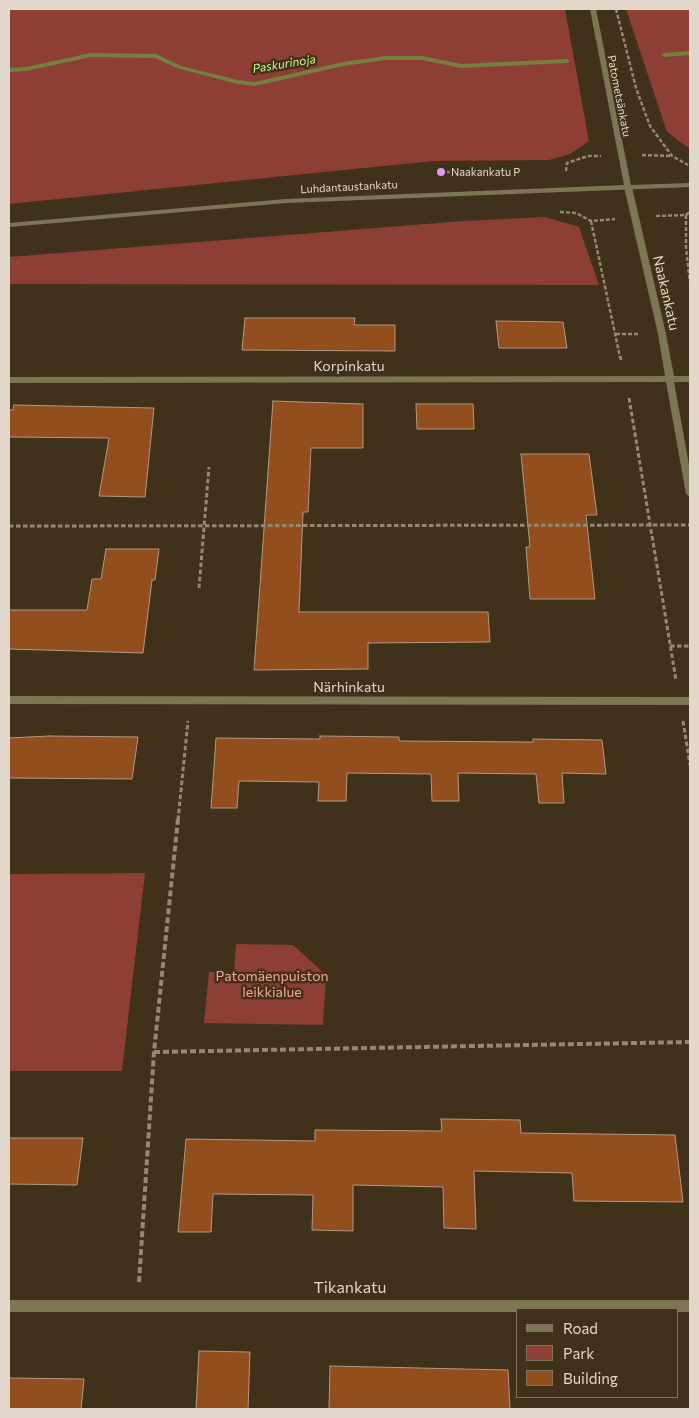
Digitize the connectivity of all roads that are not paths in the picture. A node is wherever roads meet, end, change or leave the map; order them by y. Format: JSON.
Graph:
{"nodes":[{"id":1,"x":593,"y":9,"type":"edge"},
{"id":2,"x":690,"y":185,"type":"edge"},
{"id":3,"x":628,"y":187,"type":"junction"},
{"id":4,"x":9,"y":225,"type":"edge"},
{"id":5,"x":670,"y":379,"type":"junction"},
{"id":6,"x":690,"y":379,"type":"edge"},
{"id":7,"x":9,"y":380,"type":"edge"},
{"id":8,"x":690,"y":494,"type":"edge"},
{"id":9,"x":9,"y":700,"type":"edge"},
{"id":10,"x":685,"y":701,"type":"edge"},
{"id":11,"x":9,"y":1306,"type":"edge"},
{"id":12,"x":690,"y":1306,"type":"edge"}],
"edges":[{"from":1,"to":3,"type":"street","name":"Patometsänkatu"},
{"from":2,"to":3,"type":"street","name":"Luhdantaustankatu"},
{"from":3,"to":4,"type":"street","name":"Luhdantaustankatu"},
{"from":3,"to":5,"type":"street","name":"Naakankatu"},
{"from":5,"to":6,"type":"street","name":"Korpinkatu"},
{"from":5,"to":7,"type":"street","name":"Korpinkatu"},
{"from":5,"to":8,"type":"street","name":"Naakankatu"},
{"from":9,"to":10,"type":"street","name":"Närhinkatu"},
{"from":11,"to":12,"type":"street","name":"Tikankatu"}]}
